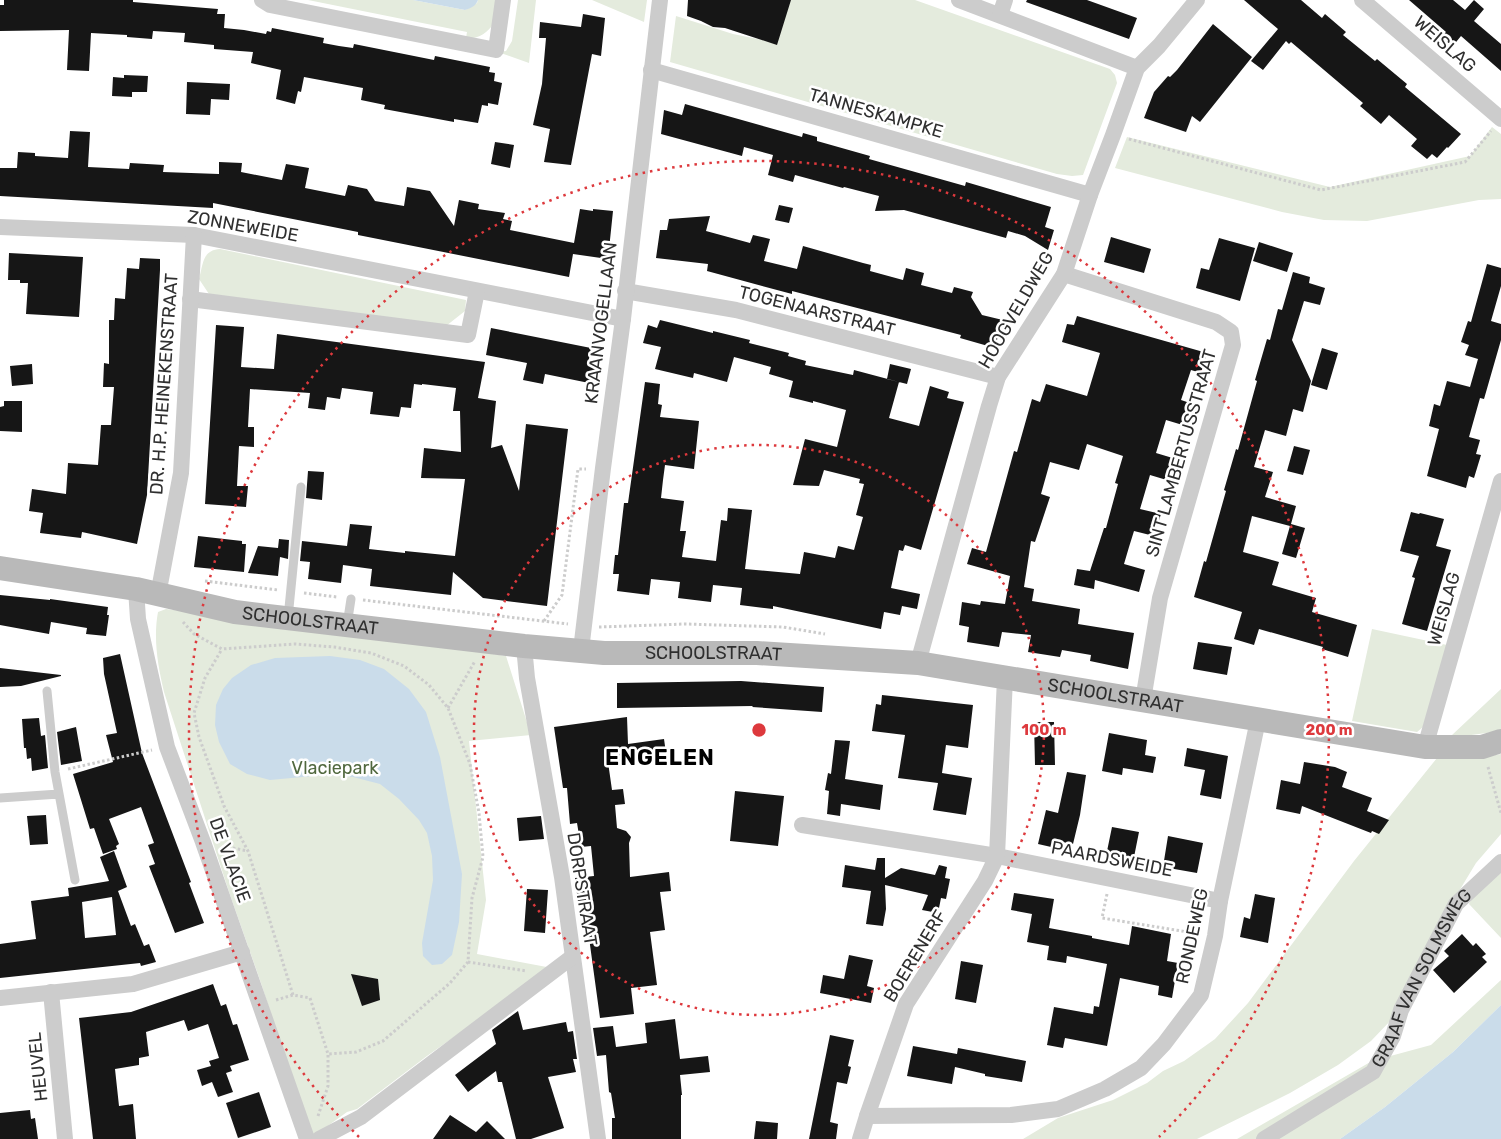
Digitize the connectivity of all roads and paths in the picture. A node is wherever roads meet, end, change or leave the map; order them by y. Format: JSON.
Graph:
{"nodes":[{"id":1,"x":262,"y":0,"type":"edge"},
{"id":2,"x":503,"y":0,"type":"edge"},
{"id":3,"x":660,"y":0,"type":"edge"},
{"id":4,"x":959,"y":0,"type":"edge"},
{"id":5,"x":1197,"y":0,"type":"edge"},
{"id":6,"x":1362,"y":0,"type":"edge"},
{"id":7,"x":1002,"y":7,"type":"edge"},
{"id":8,"x":1137,"y":68,"type":"junction"},
{"id":9,"x":651,"y":70,"type":"junction"},
{"id":10,"x":1501,"y":119,"type":"edge"},
{"id":11,"x":1114,"y":135,"type":"junction"},
{"id":12,"x":1090,"y":195,"type":"junction"},
{"id":13,"x":0,"y":227,"type":"edge"},
{"id":14,"x":194,"y":235,"type":"junction"},
{"id":15,"x":1064,"y":274,"type":"junction"},
{"id":16,"x":477,"y":291,"type":"junction"},
{"id":17,"x":626,"y":291,"type":"junction"},
{"id":18,"x":190,"y":299,"type":"junction"},
{"id":19,"x":623,"y":319,"type":"junction"},
{"id":20,"x":998,"y":377,"type":"junction"},
{"id":21,"x":602,"y":468,"type":"junction"},
{"id":22,"x":1501,"y":481,"type":"edge"},
{"id":23,"x":301,"y":487,"type":"dead end"},
{"id":24,"x":0,"y":568,"type":"edge"},
{"id":25,"x":201,"y":581,"type":"dead end"},
{"id":26,"x":147,"y":592,"type":"junction"},
{"id":27,"x":292,"y":592,"type":"junction"},
{"id":28,"x":351,"y":599,"type":"junction"},
{"id":29,"x":288,"y":618,"type":"junction"},
{"id":30,"x":182,"y":621,"type":"dead end"},
{"id":31,"x":544,"y":621,"type":"junction"},
{"id":32,"x":347,"y":625,"type":"junction"},
{"id":33,"x":584,"y":626,"type":"junction"},
{"id":34,"x":829,"y":635,"type":"dead end"},
{"id":35,"x":487,"y":641,"type":"junction"},
{"id":36,"x":524,"y":646,"type":"junction"},
{"id":37,"x":222,"y":649,"type":"junction"},
{"id":38,"x":581,"y":650,"type":"junction"},
{"id":39,"x":918,"y":663,"type":"junction"},
{"id":40,"x":1005,"y":678,"type":"junction"},
{"id":41,"x":47,"y":692,"type":"dead end"},
{"id":42,"x":1143,"y":700,"type":"junction"},
{"id":43,"x":448,"y":708,"type":"junction"},
{"id":44,"x":1258,"y":720,"type":"junction"},
{"id":45,"x":1501,"y":740,"type":"edge"},
{"id":46,"x":167,"y":747,"type":"junction"},
{"id":47,"x":1425,"y":747,"type":"junction"},
{"id":48,"x":55,"y":772,"type":"junction"},
{"id":49,"x":59,"y":794,"type":"junction"},
{"id":50,"x":0,"y":798,"type":"edge"},
{"id":51,"x":802,"y":825,"type":"dead end"},
{"id":52,"x":203,"y":842,"type":"junction"},
{"id":53,"x":248,"y":851,"type":"junction"},
{"id":54,"x":997,"y":856,"type":"junction"},
{"id":55,"x":1501,"y":862,"type":"edge"},
{"id":56,"x":75,"y":880,"type":"dead end"},
{"id":57,"x":1110,"y":880,"type":"junction"},
{"id":58,"x":1220,"y":901,"type":"junction"},
{"id":59,"x":1215,"y":936,"type":"junction"},
{"id":60,"x":242,"y":952,"type":"junction"},
{"id":61,"x":572,"y":957,"type":"junction"},
{"id":62,"x":468,"y":962,"type":"junction"},
{"id":63,"x":550,"y":974,"type":"junction"},
{"id":64,"x":51,"y":992,"type":"junction"},
{"id":65,"x":0,"y":998,"type":"edge"},
{"id":66,"x":328,"y":1054,"type":"junction"},
{"id":67,"x":867,"y":1116,"type":"junction"},
{"id":68,"x":317,"y":1120,"type":"dead end"},
{"id":69,"x":65,"y":1139,"type":"edge"},
{"id":70,"x":307,"y":1139,"type":"edge"},
{"id":71,"x":319,"y":1139,"type":"edge"},
{"id":72,"x":598,"y":1139,"type":"edge"},
{"id":73,"x":860,"y":1139,"type":"edge"},
{"id":74,"x":1264,"y":1139,"type":"edge"}],
"edges":[{"from":1,"to":2,"type":"street"},
{"from":3,"to":9,"type":"street","name":"KRAANVOGELLAAN"},
{"from":4,"to":7,"type":"street"},
{"from":5,"to":8,"type":"street","name":"HOOGVELDWEG"},
{"from":6,"to":10,"type":"street","name":"WEISLAG"},
{"from":7,"to":8,"type":"street"},
{"from":8,"to":11,"type":"street","name":"HOOGVELDWEG"},
{"from":9,"to":12,"type":"street","name":"TANNESKAMPKE"},
{"from":9,"to":17,"type":"street","name":"KRAANVOGELLAAN"},
{"from":10,"to":11,"type":"path"},
{"from":11,"to":12,"type":"street","name":"HOOGVELDWEG"},
{"from":12,"to":15,"type":"street","name":"HOOGVELDWEG"},
{"from":13,"to":14,"type":"street","name":"ZONNEWEIDE"},
{"from":14,"to":16,"type":"street","name":"ZONNEWEIDE"},
{"from":14,"to":18,"type":"street","name":"DR. H.P. HEINEKENSTRAAT"},
{"from":15,"to":20,"type":"street","name":"HOOGVELDWEG"},
{"from":15,"to":42,"type":"street","name":"SINT LAMBERTUSSTRAAT"},
{"from":16,"to":18,"type":"street"},
{"from":16,"to":19,"type":"street","name":"ZONNEWEIDE"},
{"from":17,"to":19,"type":"street","name":"KRAANVOGELLAAN"},
{"from":17,"to":20,"type":"street","name":"TOGENAARSTRAAT"},
{"from":18,"to":26,"type":"street","name":"DR. H.P. HEINEKENSTRAAT"},
{"from":19,"to":21,"type":"street","name":"KRAANVOGELLAAN"},
{"from":20,"to":39,"type":"street","name":"HOOGVELDWEG"},
{"from":21,"to":31,"type":"path"},
{"from":21,"to":33,"type":"street","name":"KRAANVOGELLAAN"},
{"from":22,"to":47,"type":"street","name":"WEISLAG"},
{"from":23,"to":27,"type":"lane"},
{"from":24,"to":26,"type":"street","name":"SCHOOLSTRAAT"},
{"from":25,"to":27,"type":"path"},
{"from":26,"to":29,"type":"street","name":"SCHOOLSTRAAT"},
{"from":26,"to":46,"type":"street","name":"DE VLACIE"},
{"from":27,"to":28,"type":"path"},
{"from":27,"to":29,"type":"lane"},
{"from":28,"to":31,"type":"path"},
{"from":28,"to":32,"type":"lane"},
{"from":29,"to":32,"type":"street","name":"SCHOOLSTRAAT"},
{"from":30,"to":37,"type":"path"},
{"from":31,"to":33,"type":"path"},
{"from":32,"to":35,"type":"street","name":"SCHOOLSTRAAT"},
{"from":33,"to":34,"type":"path"},
{"from":33,"to":38,"type":"street","name":"KRAANVOGELLAAN"},
{"from":35,"to":36,"type":"street","name":"SCHOOLSTRAAT"},
{"from":35,"to":43,"type":"path"},
{"from":36,"to":38,"type":"street","name":"SCHOOLSTRAAT"},
{"from":36,"to":61,"type":"street","name":"DORPSTRAAT"},
{"from":37,"to":43,"type":"path"},
{"from":37,"to":53,"type":"path"},
{"from":38,"to":39,"type":"street","name":"SCHOOLSTRAAT"},
{"from":39,"to":40,"type":"street","name":"SCHOOLSTRAAT"},
{"from":40,"to":42,"type":"street","name":"SCHOOLSTRAAT"},
{"from":40,"to":54,"type":"street","name":"BOERENERF"},
{"from":41,"to":48,"type":"lane"},
{"from":42,"to":44,"type":"street","name":"SCHOOLSTRAAT"},
{"from":43,"to":62,"type":"path"},
{"from":44,"to":47,"type":"street","name":"SCHOOLSTRAAT"},
{"from":44,"to":58,"type":"street","name":"RONDEWEG"},
{"from":45,"to":47,"type":"street"},
{"from":46,"to":48,"type":"path"},
{"from":46,"to":52,"type":"street","name":"DE VLACIE"},
{"from":48,"to":49,"type":"lane"},
{"from":49,"to":50,"type":"lane"},
{"from":49,"to":56,"type":"lane"},
{"from":51,"to":54,"type":"street"},
{"from":52,"to":53,"type":"path"},
{"from":52,"to":60,"type":"street","name":"DE VLACIE"},
{"from":53,"to":66,"type":"path"},
{"from":54,"to":57,"type":"street","name":"PAARDSWEIDE"},
{"from":54,"to":67,"type":"street","name":"BOERENERF"},
{"from":55,"to":74,"type":"street","name":"GRAAF VAN SOLMSWEG"},
{"from":57,"to":58,"type":"street","name":"PAARDSWEIDE"},
{"from":57,"to":59,"type":"path"},
{"from":58,"to":59,"type":"street","name":"RONDEWEG"},
{"from":59,"to":67,"type":"street","name":"RONDEWEG"},
{"from":60,"to":64,"type":"street"},
{"from":60,"to":70,"type":"street","name":"DE VLACIE"},
{"from":61,"to":63,"type":"street"},
{"from":61,"to":72,"type":"street","name":"DORPSTRAAT"},
{"from":62,"to":63,"type":"path"},
{"from":62,"to":66,"type":"path"},
{"from":63,"to":71,"type":"street"},
{"from":64,"to":65,"type":"street"},
{"from":64,"to":69,"type":"street","name":"HEUVEL"},
{"from":66,"to":68,"type":"path"},
{"from":67,"to":73,"type":"street","name":"BOERENERF"}]}
